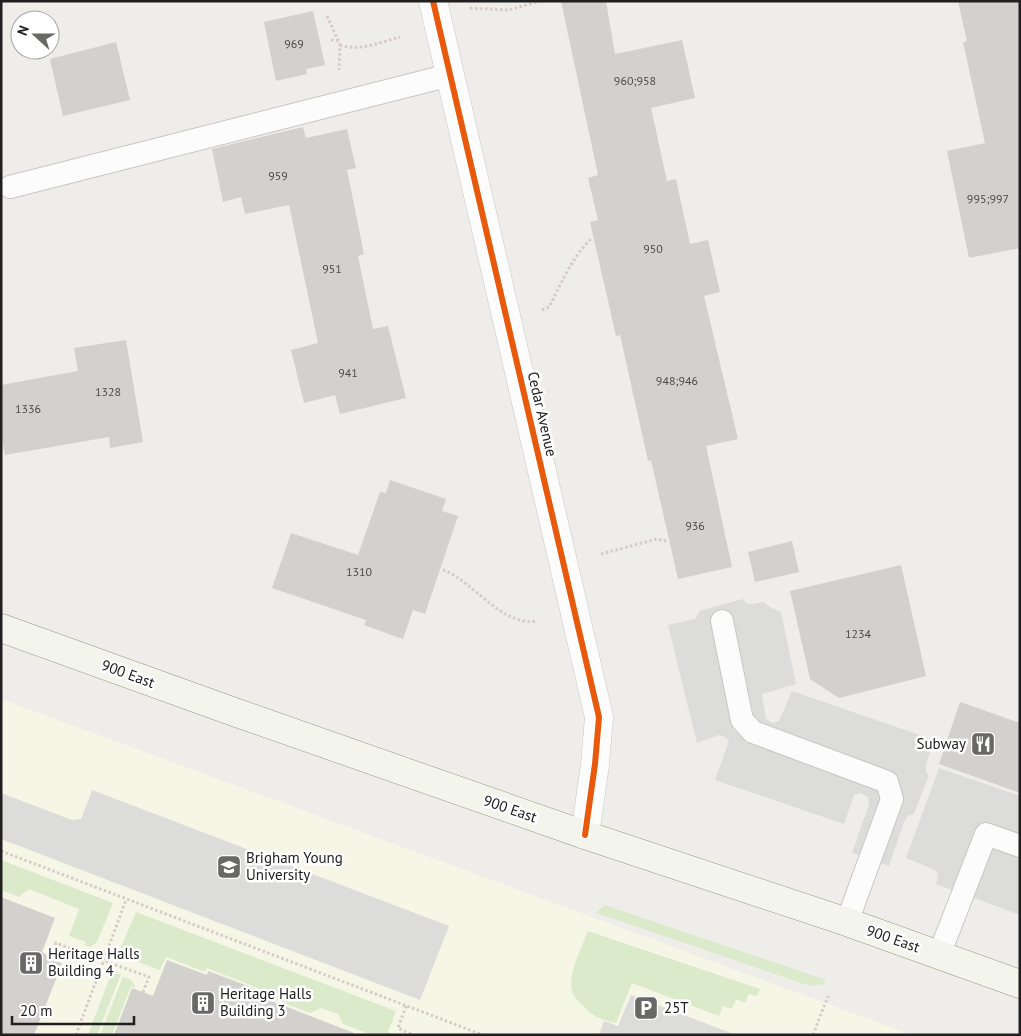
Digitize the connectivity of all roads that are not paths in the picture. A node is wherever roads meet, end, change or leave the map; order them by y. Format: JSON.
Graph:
{"nodes":[{"id":1,"x":433,"y":1,"type":"edge"},
{"id":2,"x":450,"y":75,"type":"junction"},
{"id":3,"x":10,"y":186,"type":"dead end"},
{"id":4,"x":722,"y":621,"type":"dead end"},
{"id":5,"x":1,"y":628,"type":"edge"},
{"id":6,"x":585,"y":835,"type":"junction"},
{"id":7,"x":1020,"y":846,"type":"edge"},
{"id":8,"x":847,"y":922,"type":"junction"},
{"id":9,"x":939,"y":955,"type":"junction"},
{"id":10,"x":1020,"y":984,"type":"edge"}],
"edges":[{"from":1,"to":2,"type":"street","name":"Cedar Avenue"},
{"from":2,"to":3,"type":"lane"},
{"from":2,"to":6,"type":"street","name":"Cedar Avenue"},
{"from":4,"to":8,"type":"lane"},
{"from":5,"to":6,"type":"main road","name":"900 East"},
{"from":6,"to":8,"type":"main road","name":"900 East"},
{"from":7,"to":9,"type":"lane"},
{"from":8,"to":9,"type":"main road","name":"900 East"},
{"from":9,"to":10,"type":"main road","name":"900 East"}]}
